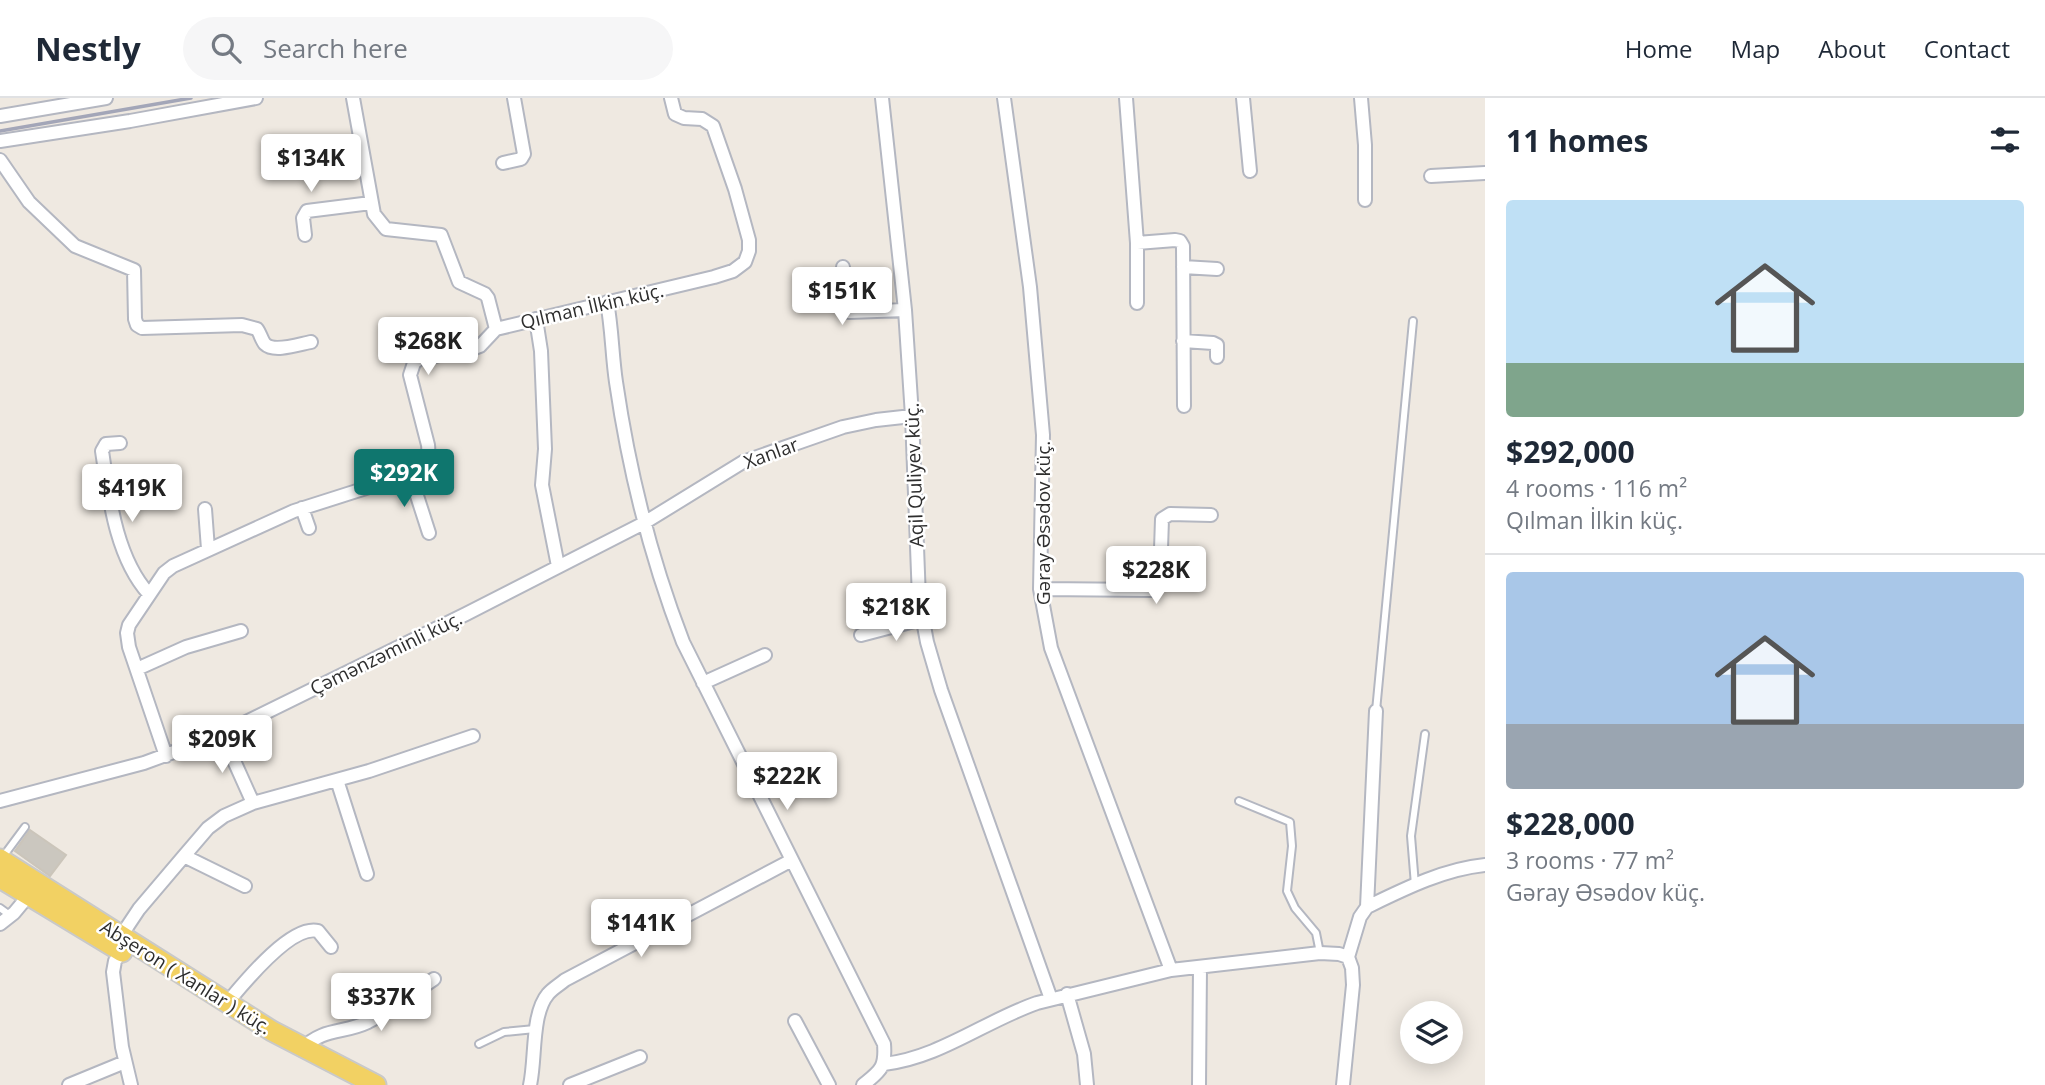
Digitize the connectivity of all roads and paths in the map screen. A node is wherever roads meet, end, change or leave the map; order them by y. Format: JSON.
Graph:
{"nodes":[{"id":1,"x":106,"y":98,"type":"edge"},
{"id":2,"x":256,"y":98,"type":"edge"},
{"id":3,"x":354,"y":98,"type":"edge"},
{"id":4,"x":514,"y":98,"type":"edge"},
{"id":5,"x":671,"y":98,"type":"edge"},
{"id":6,"x":882,"y":98,"type":"edge"},
{"id":7,"x":1004,"y":98,"type":"edge"},
{"id":8,"x":1126,"y":98,"type":"edge"},
{"id":9,"x":1242,"y":98,"type":"edge"},
{"id":10,"x":1361,"y":98,"type":"edge"},
{"id":11,"x":0,"y":116,"type":"edge"},
{"id":12,"x":0,"y":141,"type":"edge"},
{"id":13,"x":0,"y":160,"type":"edge"},
{"id":14,"x":503,"y":163,"type":"dead end"},
{"id":15,"x":1250,"y":172,"type":"dead end"},
{"id":16,"x":1485,"y":173,"type":"edge"},
{"id":17,"x":1431,"y":176,"type":"dead end"},
{"id":18,"x":1365,"y":200,"type":"dead end"},
{"id":19,"x":371,"y":203,"type":"junction"},
{"id":20,"x":305,"y":235,"type":"dead end"},
{"id":21,"x":1137,"y":243,"type":"junction"},
{"id":22,"x":843,"y":267,"type":"dead end"},
{"id":23,"x":1183,"y":267,"type":"junction"},
{"id":24,"x":1217,"y":269,"type":"dead end"},
{"id":25,"x":607,"y":302,"type":"junction"},
{"id":26,"x":1137,"y":303,"type":"dead end"},
{"id":27,"x":905,"y":310,"type":"junction"},
{"id":28,"x":536,"y":319,"type":"junction"},
{"id":29,"x":1412,"y":321,"type":"dead end"},
{"id":30,"x":496,"y":329,"type":"junction"},
{"id":31,"x":1183,"y":341,"type":"junction"},
{"id":32,"x":311,"y":342,"type":"dead end"},
{"id":33,"x":1217,"y":357,"type":"dead end"},
{"id":34,"x":1184,"y":406,"type":"dead end"},
{"id":35,"x":912,"y":416,"type":"junction"},
{"id":36,"x":120,"y":443,"type":"dead end"},
{"id":37,"x":426,"y":460,"type":"junction"},
{"id":38,"x":441,"y":472,"type":"dead end"},
{"id":39,"x":410,"y":474,"type":"junction"},
{"id":40,"x":302,"y":508,"type":"junction"},
{"id":41,"x":205,"y":509,"type":"dead end"},
{"id":42,"x":1211,"y":515,"type":"dead end"},
{"id":43,"x":644,"y":523,"type":"junction"},
{"id":44,"x":309,"y":528,"type":"dead end"},
{"id":45,"x":429,"y":533,"type":"dead end"},
{"id":46,"x":208,"y":549,"type":"junction"},
{"id":47,"x":558,"y":566,"type":"junction"},
{"id":48,"x":1040,"y":589,"type":"junction"},
{"id":49,"x":149,"y":594,"type":"junction"},
{"id":50,"x":922,"y":618,"type":"junction"},
{"id":51,"x":241,"y":631,"type":"dead end"},
{"id":52,"x":861,"y":635,"type":"dead end"},
{"id":53,"x":765,"y":655,"type":"dead end"},
{"id":54,"x":137,"y":669,"type":"junction"},
{"id":55,"x":703,"y":683,"type":"junction"},
{"id":56,"x":1376,"y":711,"type":"joint"},
{"id":57,"x":222,"y":734,"type":"junction"},
{"id":58,"x":1425,"y":734,"type":"dead end"},
{"id":59,"x":473,"y":737,"type":"dead end"},
{"id":60,"x":166,"y":756,"type":"junction"},
{"id":61,"x":337,"y":780,"type":"junction"},
{"id":62,"x":0,"y":801,"type":"edge"},
{"id":63,"x":1239,"y":801,"type":"dead end"},
{"id":64,"x":253,"y":803,"type":"junction"},
{"id":65,"x":25,"y":827,"type":"dead end"},
{"id":66,"x":184,"y":856,"type":"junction"},
{"id":67,"x":792,"y":860,"type":"junction"},
{"id":68,"x":1485,"y":865,"type":"edge"},
{"id":69,"x":0,"y":866,"type":"edge"},
{"id":70,"x":367,"y":874,"type":"dead end"},
{"id":71,"x":1415,"y":885,"type":"junction"},
{"id":72,"x":245,"y":886,"type":"dead end"},
{"id":73,"x":29,"y":895,"type":"junction"},
{"id":74,"x":1367,"y":907,"type":"junction"},
{"id":75,"x":4,"y":916,"type":"edge"},
{"id":76,"x":121,"y":944,"type":"junction"},
{"id":77,"x":331,"y":947,"type":"dead end"},
{"id":78,"x":1320,"y":953,"type":"junction"},
{"id":79,"x":1348,"y":957,"type":"junction"},
{"id":80,"x":1200,"y":968,"type":"junction"},
{"id":81,"x":1171,"y":970,"type":"junction"},
{"id":82,"x":434,"y":979,"type":"dead end"},
{"id":83,"x":1067,"y":994,"type":"junction"},
{"id":84,"x":1051,"y":999,"type":"junction"},
{"id":85,"x":227,"y":1003,"type":"junction"},
{"id":86,"x":795,"y":1021,"type":"dead end"},
{"id":87,"x":537,"y":1029,"type":"junction"},
{"id":88,"x":479,"y":1044,"type":"dead end"},
{"id":89,"x":302,"y":1049,"type":"junction"},
{"id":90,"x":640,"y":1057,"type":"dead end"},
{"id":91,"x":125,"y":1062,"type":"junction"},
{"id":92,"x":884,"y":1064,"type":"junction"},
{"id":93,"x":69,"y":1085,"type":"edge"},
{"id":94,"x":131,"y":1085,"type":"edge"},
{"id":95,"x":348,"y":1085,"type":"edge"},
{"id":96,"x":376,"y":1085,"type":"edge"},
{"id":97,"x":530,"y":1085,"type":"edge"},
{"id":98,"x":570,"y":1085,"type":"edge"},
{"id":99,"x":829,"y":1085,"type":"edge"},
{"id":100,"x":863,"y":1085,"type":"edge"},
{"id":101,"x":1087,"y":1085,"type":"edge"},
{"id":102,"x":1199,"y":1085,"type":"edge"},
{"id":103,"x":1343,"y":1085,"type":"edge"}],
"edges":[{"from":1,"to":11,"type":"street"},
{"from":2,"to":12,"type":"street"},
{"from":3,"to":19,"type":"street"},
{"from":4,"to":14,"type":"street"},
{"from":5,"to":25,"type":"street","name":"Qılman İlkin küç."},
{"from":6,"to":27,"type":"street","name":"Aqil Quliyev küç."},
{"from":7,"to":48,"type":"street","name":"Gəray Əsədov küç."},
{"from":8,"to":21,"type":"street"},
{"from":9,"to":15,"type":"street"},
{"from":10,"to":18,"type":"street"},
{"from":13,"to":32,"type":"street"},
{"from":16,"to":17,"type":"street"},
{"from":19,"to":20,"type":"street"},
{"from":19,"to":30,"type":"street"},
{"from":21,"to":23,"type":"street"},
{"from":21,"to":26,"type":"street"},
{"from":22,"to":27,"type":"street"},
{"from":23,"to":24,"type":"street"},
{"from":23,"to":31,"type":"street"},
{"from":25,"to":28,"type":"street","name":"Qılman İlkin küç."},
{"from":25,"to":43,"type":"street"},
{"from":27,"to":35,"type":"street","name":"Aqil Quliyev küç."},
{"from":28,"to":30,"type":"street","name":"Qılman İlkin küç."},
{"from":28,"to":47,"type":"street"},
{"from":29,"to":56,"type":"lane"},
{"from":30,"to":37,"type":"street","name":"Qılman İlkin küç."},
{"from":31,"to":33,"type":"street"},
{"from":31,"to":34,"type":"street"},
{"from":35,"to":43,"type":"street","name":"Xanlar"},
{"from":35,"to":50,"type":"street","name":"Aqil Quliyev küç."},
{"from":36,"to":49,"type":"street"},
{"from":37,"to":38,"type":"street"},
{"from":37,"to":39,"type":"street"},
{"from":39,"to":40,"type":"street"},
{"from":39,"to":45,"type":"street"},
{"from":40,"to":44,"type":"street"},
{"from":40,"to":46,"type":"street"},
{"from":41,"to":46,"type":"street"},
{"from":42,"to":48,"type":"street"},
{"from":43,"to":47,"type":"street","name":"Çəmənzəminli küç."},
{"from":43,"to":55,"type":"street"},
{"from":46,"to":49,"type":"street"},
{"from":47,"to":57,"type":"street","name":"Çəmənzəminli küç."},
{"from":48,"to":81,"type":"street","name":"Gəray Əsədov küç."},
{"from":49,"to":54,"type":"street"},
{"from":50,"to":52,"type":"street"},
{"from":50,"to":84,"type":"street","name":"Aqil Quliyev küç."},
{"from":51,"to":54,"type":"street"},
{"from":53,"to":55,"type":"street"},
{"from":54,"to":60,"type":"street"},
{"from":55,"to":67,"type":"street"},
{"from":56,"to":74,"type":"street"},
{"from":57,"to":60,"type":"street","name":"Çəmənzəminli küç."},
{"from":57,"to":64,"type":"street"},
{"from":58,"to":71,"type":"lane"},
{"from":59,"to":61,"type":"street"},
{"from":60,"to":62,"type":"street","name":"Çəmənzəminli küç."},
{"from":61,"to":64,"type":"street"},
{"from":61,"to":70,"type":"street"},
{"from":63,"to":78,"type":"lane"},
{"from":64,"to":66,"type":"street"},
{"from":65,"to":69,"type":"lane"},
{"from":66,"to":72,"type":"street"},
{"from":66,"to":76,"type":"street"},
{"from":67,"to":87,"type":"street"},
{"from":67,"to":92,"type":"street"},
{"from":68,"to":71,"type":"street"},
{"from":69,"to":73,"type":"main road"},
{"from":69,"to":76,"type":"main road","name":"Abşeron ( Xanlar ) küç."},
{"from":71,"to":74,"type":"street"},
{"from":73,"to":75,"type":"street"},
{"from":73,"to":76,"type":"main road"},
{"from":74,"to":79,"type":"street"},
{"from":76,"to":85,"type":"main road","name":"Abşeron ( Xanlar ) küç."},
{"from":76,"to":91,"type":"street"},
{"from":76,"to":95,"type":"main road"},
{"from":77,"to":85,"type":"street"},
{"from":78,"to":79,"type":"street"},
{"from":78,"to":80,"type":"street"},
{"from":79,"to":103,"type":"street"},
{"from":80,"to":81,"type":"street"},
{"from":80,"to":102,"type":"street"},
{"from":81,"to":83,"type":"street"},
{"from":82,"to":89,"type":"street"},
{"from":83,"to":84,"type":"street"},
{"from":83,"to":101,"type":"street"},
{"from":84,"to":92,"type":"street"},
{"from":85,"to":89,"type":"main road","name":"Abşeron ( Xanlar ) küç."},
{"from":86,"to":99,"type":"street"},
{"from":87,"to":88,"type":"lane"},
{"from":87,"to":97,"type":"street"},
{"from":89,"to":96,"type":"main road","name":"Abşeron ( Xanlar ) küç."},
{"from":90,"to":98,"type":"street"},
{"from":91,"to":93,"type":"street"},
{"from":91,"to":94,"type":"street"},
{"from":92,"to":100,"type":"street"}]}
